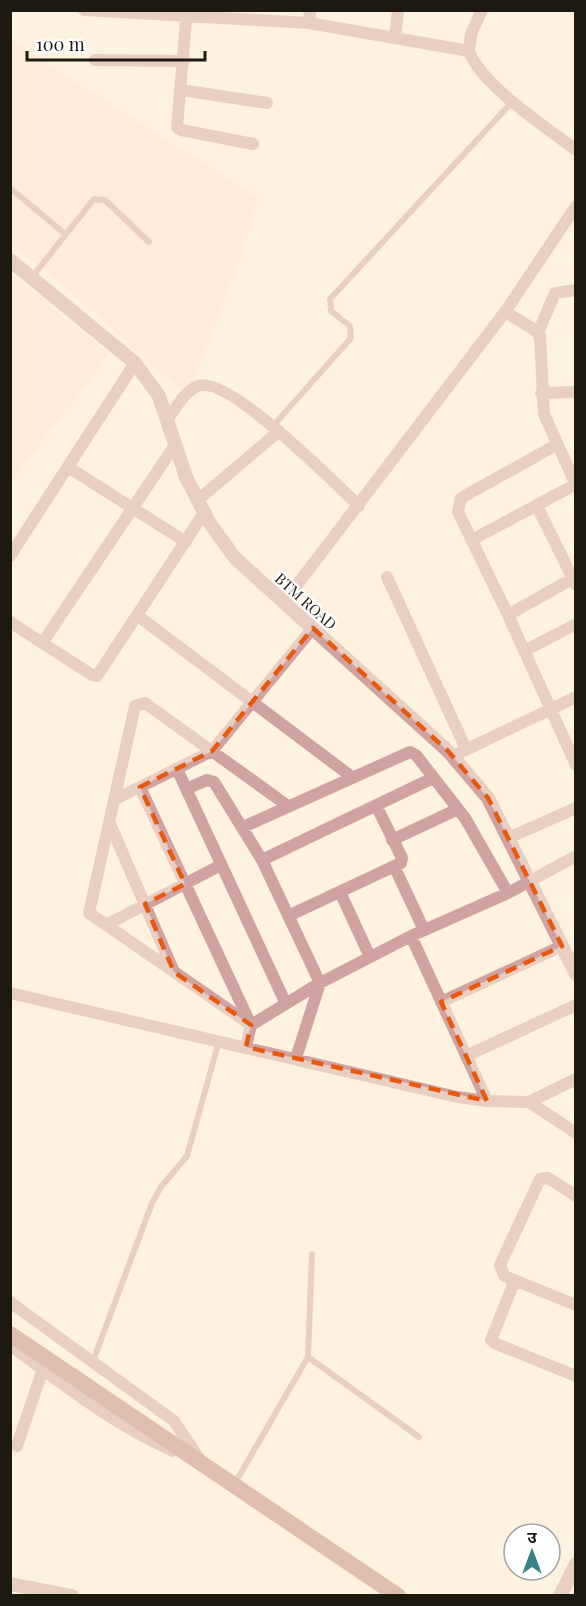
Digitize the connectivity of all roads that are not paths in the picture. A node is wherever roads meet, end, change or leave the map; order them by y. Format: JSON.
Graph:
{"nodes":[{"id":1,"x":84,"y":10,"type":"edge"},
{"id":2,"x":398,"y":10,"type":"edge"},
{"id":3,"x":482,"y":10,"type":"edge"},
{"id":4,"x":187,"y":14,"type":"edge"},
{"id":5,"x":309,"y":17,"type":"edge"},
{"id":6,"x":395,"y":38,"type":"junction"},
{"id":7,"x":469,"y":51,"type":"junction"},
{"id":8,"x":95,"y":60,"type":"dead end"},
{"id":9,"x":184,"y":61,"type":"junction"},
{"id":10,"x":182,"y":90,"type":"junction"},
{"id":11,"x":513,"y":101,"type":"junction"},
{"id":12,"x":267,"y":103,"type":"dead end"},
{"id":13,"x":253,"y":144,"type":"dead end"},
{"id":14,"x":576,"y":150,"type":"edge"},
{"id":15,"x":10,"y":188,"type":"edge"},
{"id":16,"x":576,"y":206,"type":"edge"},
{"id":17,"x":65,"y":234,"type":"junction"},
{"id":18,"x":149,"y":242,"type":"dead end"},
{"id":19,"x":10,"y":260,"type":"edge"},
{"id":20,"x":32,"y":278,"type":"junction"},
{"id":21,"x":576,"y":290,"type":"edge"},
{"id":22,"x":505,"y":312,"type":"junction"},
{"id":23,"x":538,"y":333,"type":"junction"},
{"id":24,"x":135,"y":363,"type":"junction"},
{"id":25,"x":576,"y":392,"type":"edge"},
{"id":26,"x":541,"y":393,"type":"junction"},
{"id":27,"x":167,"y":420,"type":"junction"},
{"id":28,"x":276,"y":428,"type":"junction"},
{"id":29,"x":175,"y":445,"type":"junction"},
{"id":30,"x":556,"y":445,"type":"junction"},
{"id":31,"x":68,"y":467,"type":"junction"},
{"id":32,"x":575,"y":484,"type":"edge"},
{"id":33,"x":198,"y":500,"type":"junction"},
{"id":34,"x":359,"y":506,"type":"junction"},
{"id":35,"x":537,"y":506,"type":"junction"},
{"id":36,"x":133,"y":509,"type":"junction"},
{"id":37,"x":204,"y":513,"type":"junction"},
{"id":38,"x":472,"y":540,"type":"junction"},
{"id":39,"x":186,"y":542,"type":"junction"},
{"id":40,"x":10,"y":556,"type":"edge"},
{"id":41,"x":387,"y":577,"type":"dead end"},
{"id":42,"x":574,"y":582,"type":"edge"},
{"id":43,"x":284,"y":603,"type":"junction"},
{"id":44,"x":508,"y":615,"type":"junction"},
{"id":45,"x":138,"y":616,"type":"junction"},
{"id":46,"x":10,"y":622,"type":"edge"},
{"id":47,"x":576,"y":624,"type":"edge"},
{"id":48,"x":313,"y":628,"type":"junction"},
{"id":49,"x":43,"y":642,"type":"junction"},
{"id":50,"x":524,"y":651,"type":"junction"},
{"id":51,"x":576,"y":697,"type":"edge"},
{"id":52,"x":252,"y":702,"type":"junction"},
{"id":53,"x":551,"y":710,"type":"junction"},
{"id":54,"x":466,"y":749,"type":"junction"},
{"id":55,"x":212,"y":751,"type":"junction"},
{"id":56,"x":453,"y":756,"type":"junction"},
{"id":57,"x":575,"y":763,"type":"edge"},
{"id":58,"x":177,"y":769,"type":"junction"},
{"id":59,"x":352,"y":777,"type":"junction"},
{"id":60,"x":433,"y":778,"type":"junction"},
{"id":61,"x":140,"y":787,"type":"junction"},
{"id":62,"x":186,"y":789,"type":"junction"},
{"id":63,"x":116,"y":799,"type":"junction"},
{"id":64,"x":376,"y":805,"type":"junction"},
{"id":65,"x":288,"y":806,"type":"junction"},
{"id":66,"x":576,"y":808,"type":"edge"},
{"id":67,"x":458,"y":809,"type":"junction"},
{"id":68,"x":110,"y":824,"type":"junction"},
{"id":69,"x":243,"y":826,"type":"junction"},
{"id":70,"x":508,"y":838,"type":"junction"},
{"id":71,"x":392,"y":840,"type":"junction"},
{"id":72,"x":576,"y":856,"type":"edge"},
{"id":73,"x":262,"y":860,"type":"junction"},
{"id":74,"x":221,"y":865,"type":"junction"},
{"id":75,"x":394,"y":866,"type":"junction"},
{"id":76,"x":530,"y":881,"type":"junction"},
{"id":77,"x":185,"y":884,"type":"junction"},
{"id":78,"x":340,"y":892,"type":"junction"},
{"id":79,"x":508,"y":893,"type":"junction"},
{"id":80,"x":145,"y":904,"type":"junction"},
{"id":81,"x":288,"y":916,"type":"junction"},
{"id":82,"x":106,"y":925,"type":"junction"},
{"id":83,"x":424,"y":930,"type":"junction"},
{"id":84,"x":411,"y":936,"type":"junction"},
{"id":85,"x":562,"y":946,"type":"junction"},
{"id":86,"x":370,"y":957,"type":"junction"},
{"id":87,"x":174,"y":972,"type":"junction"},
{"id":88,"x":576,"y":974,"type":"edge"},
{"id":89,"x":320,"y":983,"type":"junction"},
{"id":90,"x":10,"y":993,"type":"edge"},
{"id":91,"x":441,"y":1002,"type":"junction"},
{"id":92,"x":286,"y":1004,"type":"junction"},
{"id":93,"x":576,"y":1005,"type":"edge"},
{"id":94,"x":251,"y":1025,"type":"junction"},
{"id":95,"x":219,"y":1041,"type":"junction"},
{"id":96,"x":246,"y":1047,"type":"junction"},
{"id":97,"x":466,"y":1056,"type":"junction"},
{"id":98,"x":296,"y":1058,"type":"junction"},
{"id":99,"x":576,"y":1079,"type":"edge"},
{"id":100,"x":488,"y":1101,"type":"junction"},
{"id":101,"x":529,"y":1102,"type":"junction"},
{"id":102,"x":576,"y":1133,"type":"edge"},
{"id":103,"x":576,"y":1196,"type":"edge"},
{"id":104,"x":312,"y":1254,"type":"dead end"},
{"id":105,"x":515,"y":1280,"type":"junction"},
{"id":106,"x":10,"y":1302,"type":"edge"},
{"id":107,"x":576,"y":1305,"type":"edge"},
{"id":108,"x":10,"y":1334,"type":"edge"},
{"id":109,"x":10,"y":1346,"type":"edge"},
{"id":110,"x":308,"y":1357,"type":"junction"},
{"id":111,"x":93,"y":1360,"type":"junction"},
{"id":112,"x":43,"y":1370,"type":"junction"},
{"id":113,"x":576,"y":1376,"type":"edge"},
{"id":114,"x":419,"y":1437,"type":"dead end"},
{"id":115,"x":17,"y":1446,"type":"dead end"},
{"id":116,"x":200,"y":1460,"type":"junction"},
{"id":117,"x":235,"y":1483,"type":"junction"},
{"id":118,"x":576,"y":1564,"type":"edge"},
{"id":119,"x":10,"y":1584,"type":"edge"},
{"id":120,"x":72,"y":1596,"type":"edge"},
{"id":121,"x":398,"y":1596,"type":"edge"},
{"id":122,"x":560,"y":1596,"type":"edge"}],
"edges":[{"from":1,"to":4,"type":"street"},
{"from":2,"to":6,"type":"street"},
{"from":3,"to":7,"type":"street"},
{"from":4,"to":5,"type":"street"},
{"from":4,"to":9,"type":"street"},
{"from":5,"to":6,"type":"street"},
{"from":6,"to":7,"type":"street"},
{"from":7,"to":11,"type":"street"},
{"from":8,"to":9,"type":"street"},
{"from":9,"to":10,"type":"street"},
{"from":10,"to":12,"type":"street"},
{"from":10,"to":13,"type":"street"},
{"from":11,"to":14,"type":"street"},
{"from":11,"to":28,"type":"lane"},
{"from":15,"to":17,"type":"lane"},
{"from":16,"to":22,"type":"street"},
{"from":17,"to":18,"type":"lane"},
{"from":17,"to":20,"type":"lane"},
{"from":19,"to":20,"type":"street","name":"BTM ROAD"},
{"from":20,"to":24,"type":"street","name":"BTM ROAD"},
{"from":21,"to":23,"type":"street"},
{"from":22,"to":23,"type":"street"},
{"from":22,"to":34,"type":"street"},
{"from":23,"to":26,"type":"street"},
{"from":24,"to":27,"type":"street","name":"BTM ROAD"},
{"from":24,"to":31,"type":"street"},
{"from":25,"to":26,"type":"street"},
{"from":26,"to":30,"type":"street"},
{"from":27,"to":28,"type":"street"},
{"from":27,"to":29,"type":"street","name":"BTM ROAD"},
{"from":28,"to":33,"type":"street"},
{"from":28,"to":34,"type":"street"},
{"from":29,"to":33,"type":"street","name":"BTM ROAD"},
{"from":29,"to":36,"type":"street"},
{"from":30,"to":32,"type":"street"},
{"from":30,"to":38,"type":"street"},
{"from":31,"to":36,"type":"street"},
{"from":31,"to":40,"type":"street"},
{"from":32,"to":35,"type":"street"},
{"from":33,"to":37,"type":"street","name":"BTM ROAD"},
{"from":34,"to":43,"type":"street"},
{"from":35,"to":38,"type":"street"},
{"from":35,"to":42,"type":"street"},
{"from":36,"to":39,"type":"street"},
{"from":36,"to":49,"type":"street"},
{"from":37,"to":39,"type":"street"},
{"from":37,"to":43,"type":"street","name":"BTM ROAD"},
{"from":38,"to":44,"type":"street"},
{"from":39,"to":45,"type":"street"},
{"from":41,"to":54,"type":"street"},
{"from":42,"to":44,"type":"street"},
{"from":43,"to":48,"type":"street","name":"BTM ROAD"},
{"from":44,"to":50,"type":"street"},
{"from":45,"to":49,"type":"street"},
{"from":45,"to":52,"type":"street"},
{"from":46,"to":49,"type":"street"},
{"from":47,"to":50,"type":"street"},
{"from":48,"to":52,"type":"street"},
{"from":48,"to":56,"type":"street","name":"BTM ROAD"},
{"from":50,"to":53,"type":"street"},
{"from":51,"to":53,"type":"street"},
{"from":52,"to":55,"type":"street"},
{"from":52,"to":59,"type":"street"},
{"from":53,"to":54,"type":"street"},
{"from":53,"to":57,"type":"street"},
{"from":54,"to":56,"type":"street"},
{"from":55,"to":58,"type":"street"},
{"from":55,"to":63,"type":"street"},
{"from":55,"to":65,"type":"street"},
{"from":56,"to":70,"type":"street","name":"BTM ROAD"},
{"from":58,"to":61,"type":"street"},
{"from":58,"to":62,"type":"street"},
{"from":59,"to":60,"type":"street"},
{"from":59,"to":65,"type":"street"},
{"from":60,"to":64,"type":"street"},
{"from":60,"to":67,"type":"street"},
{"from":61,"to":63,"type":"street"},
{"from":61,"to":77,"type":"street"},
{"from":62,"to":69,"type":"street"},
{"from":62,"to":74,"type":"street"},
{"from":63,"to":68,"type":"street"},
{"from":64,"to":71,"type":"street"},
{"from":64,"to":73,"type":"street"},
{"from":65,"to":69,"type":"street"},
{"from":66,"to":70,"type":"street"},
{"from":67,"to":71,"type":"street"},
{"from":67,"to":79,"type":"street"},
{"from":68,"to":80,"type":"street"},
{"from":68,"to":82,"type":"street"},
{"from":69,"to":73,"type":"street"},
{"from":70,"to":76,"type":"street","name":"BTM ROAD"},
{"from":71,"to":75,"type":"street"},
{"from":72,"to":76,"type":"street"},
{"from":73,"to":81,"type":"street"},
{"from":74,"to":77,"type":"street"},
{"from":74,"to":92,"type":"street"},
{"from":75,"to":78,"type":"street"},
{"from":75,"to":83,"type":"street"},
{"from":76,"to":79,"type":"street"},
{"from":76,"to":85,"type":"street","name":"BTM ROAD"},
{"from":77,"to":80,"type":"street"},
{"from":77,"to":94,"type":"street"},
{"from":78,"to":81,"type":"street"},
{"from":78,"to":86,"type":"street"},
{"from":79,"to":83,"type":"street"},
{"from":80,"to":82,"type":"street"},
{"from":80,"to":87,"type":"street"},
{"from":81,"to":89,"type":"street"},
{"from":82,"to":87,"type":"street"},
{"from":83,"to":84,"type":"street"},
{"from":84,"to":86,"type":"street"},
{"from":84,"to":91,"type":"street"},
{"from":85,"to":88,"type":"street","name":"BTM ROAD"},
{"from":85,"to":91,"type":"street"},
{"from":86,"to":89,"type":"street"},
{"from":87,"to":94,"type":"street"},
{"from":89,"to":92,"type":"street"},
{"from":89,"to":98,"type":"street"},
{"from":90,"to":95,"type":"street"},
{"from":91,"to":97,"type":"street"},
{"from":92,"to":94,"type":"street"},
{"from":93,"to":97,"type":"street"},
{"from":94,"to":96,"type":"street"},
{"from":95,"to":96,"type":"street"},
{"from":95,"to":111,"type":"lane"},
{"from":96,"to":98,"type":"street"},
{"from":97,"to":100,"type":"street"},
{"from":98,"to":100,"type":"street"},
{"from":99,"to":101,"type":"street"},
{"from":100,"to":101,"type":"street"},
{"from":101,"to":102,"type":"street"},
{"from":103,"to":105,"type":"street"},
{"from":104,"to":110,"type":"lane"},
{"from":105,"to":107,"type":"street"},
{"from":105,"to":113,"type":"street"},
{"from":106,"to":111,"type":"street"},
{"from":108,"to":116,"type":"main road"},
{"from":109,"to":112,"type":"street"},
{"from":110,"to":114,"type":"lane"},
{"from":110,"to":117,"type":"lane"},
{"from":111,"to":116,"type":"street"},
{"from":112,"to":115,"type":"street"},
{"from":112,"to":116,"type":"street"},
{"from":116,"to":117,"type":"main road"},
{"from":117,"to":121,"type":"main road"},
{"from":118,"to":122,"type":"street"},
{"from":119,"to":120,"type":"street"}]}
